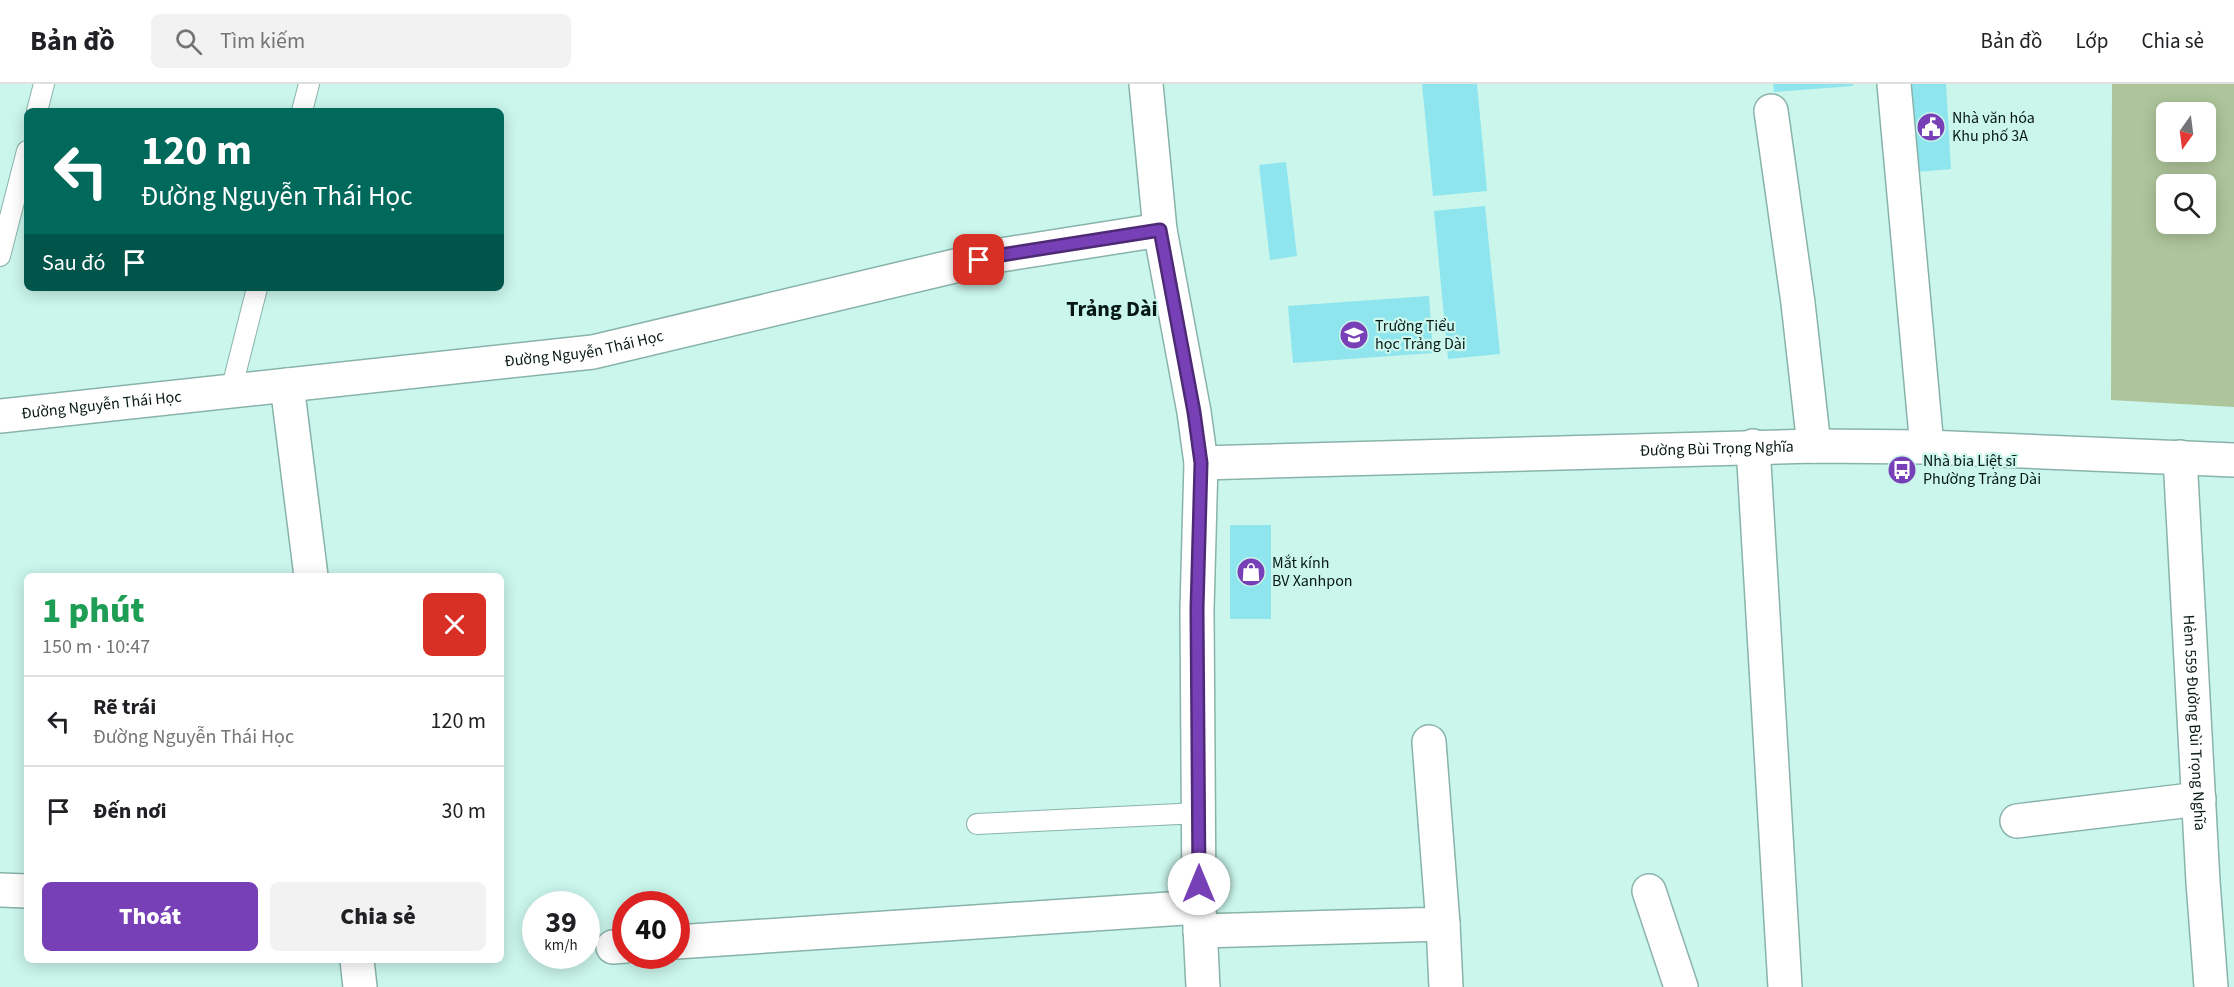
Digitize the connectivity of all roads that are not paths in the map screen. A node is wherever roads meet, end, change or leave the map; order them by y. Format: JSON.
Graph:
{"nodes":[{"id":1,"x":44,"y":84,"type":"edge"},
{"id":2,"x":309,"y":84,"type":"edge"},
{"id":3,"x":1146,"y":84,"type":"edge"},
{"id":4,"x":1894,"y":84,"type":"edge"},
{"id":5,"x":38,"y":108,"type":"edge"},
{"id":6,"x":303,"y":108,"type":"edge"},
{"id":7,"x":1771,"y":111,"type":"dead end"},
{"id":8,"x":24,"y":163,"type":"edge"},
{"id":9,"x":1160,"y":230,"type":"junction"},
{"id":10,"x":0,"y":256,"type":"edge"},
{"id":11,"x":256,"y":291,"type":"edge"},
{"id":12,"x":287,"y":385,"type":"junction"},
{"id":13,"x":231,"y":391,"type":"junction"},
{"id":14,"x":0,"y":416,"type":"edge"},
{"id":15,"x":1752,"y":446,"type":"junction"},
{"id":16,"x":1814,"y":446,"type":"junction"},
{"id":17,"x":1927,"y":447,"type":"junction"},
{"id":18,"x":2180,"y":457,"type":"junction"},
{"id":19,"x":2234,"y":460,"type":"edge"},
{"id":20,"x":1201,"y":463,"type":"junction"},
{"id":21,"x":311,"y":573,"type":"edge"},
{"id":22,"x":1429,"y":742,"type":"dead end"},
{"id":23,"x":2199,"y":799,"type":"junction"},
{"id":24,"x":1199,"y":813,"type":"junction"},
{"id":25,"x":2017,"y":821,"type":"dead end"},
{"id":26,"x":977,"y":824,"type":"dead end"},
{"id":27,"x":0,"y":890,"type":"edge"},
{"id":28,"x":24,"y":891,"type":"edge"},
{"id":29,"x":1650,"y":891,"type":"dead end"},
{"id":30,"x":1200,"y":919,"type":"junction"},
{"id":31,"x":1443,"y":924,"type":"junction"},
{"id":32,"x":690,"y":941,"type":"edge"},
{"id":33,"x":357,"y":963,"type":"edge"},
{"id":34,"x":360,"y":987,"type":"edge"},
{"id":35,"x":1203,"y":987,"type":"edge"},
{"id":36,"x":1446,"y":987,"type":"edge"},
{"id":37,"x":1681,"y":987,"type":"edge"},
{"id":38,"x":1785,"y":987,"type":"edge"},
{"id":39,"x":2211,"y":987,"type":"edge"}],
"edges":[{"from":1,"to":5,"type":"lane"},
{"from":2,"to":6,"type":"lane"},
{"from":3,"to":9,"type":"street"},
{"from":4,"to":17,"type":"street"},
{"from":7,"to":16,"type":"street"},
{"from":8,"to":10,"type":"lane"},
{"from":9,"to":12,"type":"street","name":"Đường Nguyễn Thái Học"},
{"from":9,"to":20,"type":"street"},
{"from":11,"to":13,"type":"lane"},
{"from":12,"to":13,"type":"street","name":"Đường Nguyễn Thái Học"},
{"from":12,"to":21,"type":"street"},
{"from":13,"to":14,"type":"street","name":"Đường Nguyễn Thái Học"},
{"from":15,"to":16,"type":"street","name":"Đường Bùi Trọng Nghĩa"},
{"from":15,"to":20,"type":"street","name":"Đường Bùi Trọng Nghĩa"},
{"from":15,"to":38,"type":"street"},
{"from":16,"to":17,"type":"street","name":"Đường Bùi Trọng Nghĩa"},
{"from":17,"to":18,"type":"street","name":"Đường Bùi Trọng Nghĩa"},
{"from":18,"to":19,"type":"street","name":"Đường Bùi Trọng Nghĩa"},
{"from":18,"to":23,"type":"street","name":"Hẻm 559 Đường Bùi Trọng Nghĩa"},
{"from":20,"to":24,"type":"street"},
{"from":22,"to":31,"type":"street"},
{"from":23,"to":25,"type":"street"},
{"from":23,"to":39,"type":"street","name":"Hẻm 559 Đường Bùi Trọng Nghĩa"},
{"from":24,"to":26,"type":"lane"},
{"from":24,"to":30,"type":"street"},
{"from":27,"to":28,"type":"street"},
{"from":29,"to":37,"type":"street"},
{"from":30,"to":31,"type":"street"},
{"from":30,"to":32,"type":"street"},
{"from":30,"to":35,"type":"street"},
{"from":31,"to":36,"type":"street"},
{"from":33,"to":34,"type":"street"}]}
